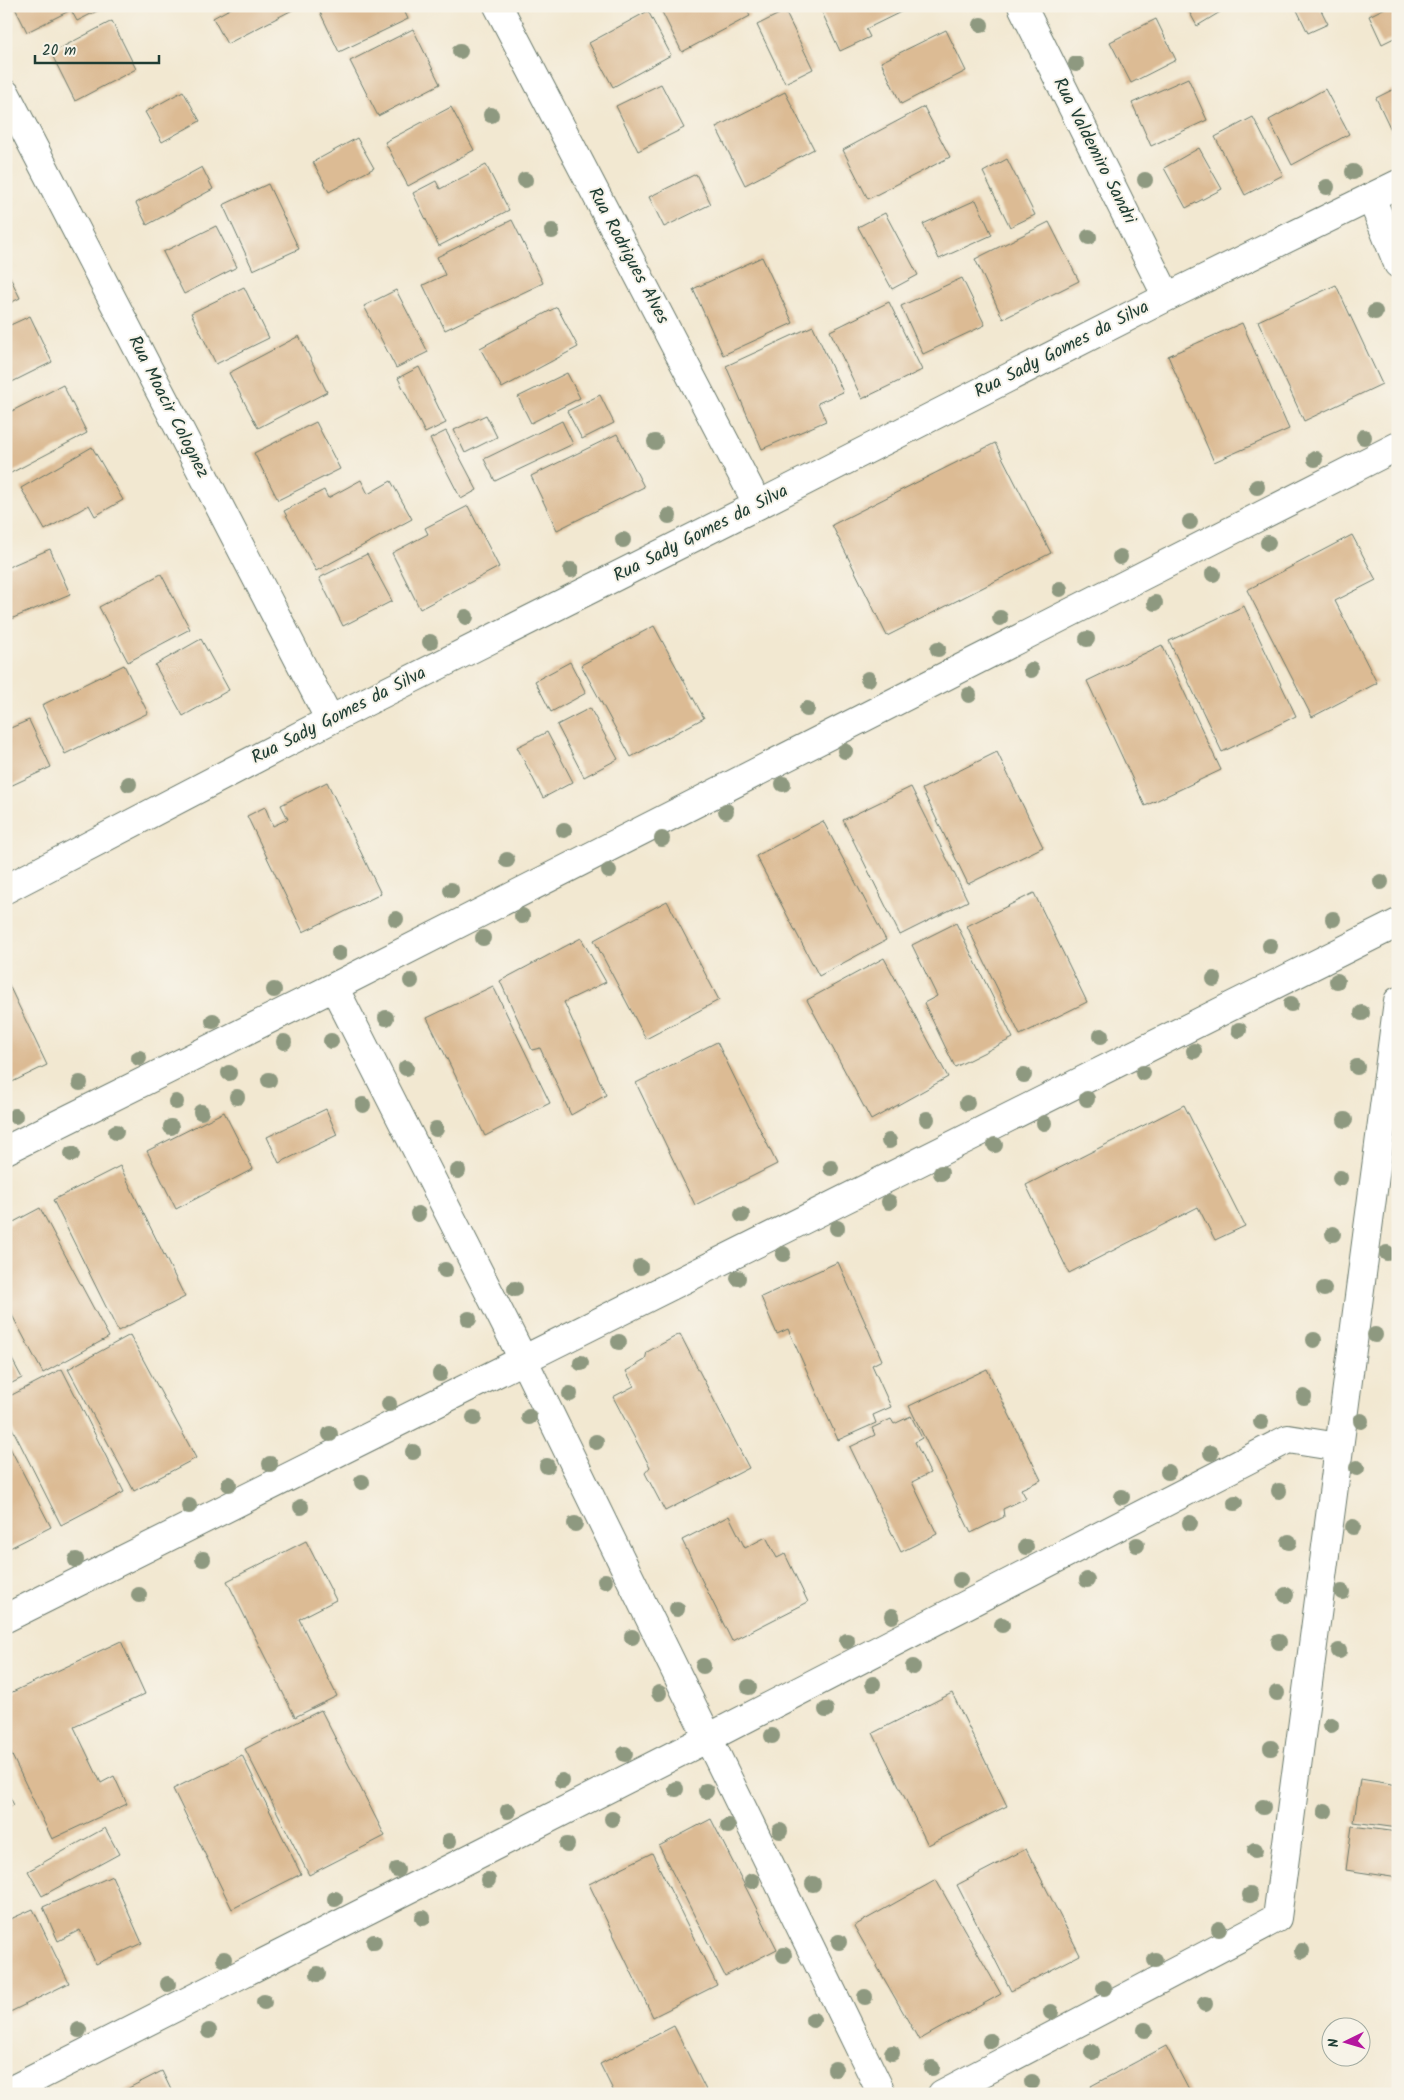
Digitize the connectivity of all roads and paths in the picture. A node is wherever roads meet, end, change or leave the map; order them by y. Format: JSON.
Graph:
{"nodes":[{"id":1,"x":498,"y":6,"type":"edge"},
{"id":2,"x":1022,"y":6,"type":"edge"},
{"id":3,"x":6,"y":94,"type":"edge"},
{"id":4,"x":1398,"y":184,"type":"edge"},
{"id":5,"x":1371,"y":197,"type":"junction"},
{"id":6,"x":1398,"y":264,"type":"edge"},
{"id":7,"x":1167,"y":297,"type":"junction"},
{"id":8,"x":1398,"y":446,"type":"edge"},
{"id":9,"x":758,"y":505,"type":"junction"},
{"id":10,"x":330,"y":720,"type":"junction"},
{"id":11,"x":6,"y":889,"type":"edge"},
{"id":12,"x":1398,"y":923,"type":"edge"},
{"id":13,"x":334,"y":988,"type":"junction"},
{"id":14,"x":1398,"y":1001,"type":"edge"},
{"id":15,"x":6,"y":1150,"type":"edge"},
{"id":16,"x":523,"y":1360,"type":"junction"},
{"id":17,"x":1339,"y":1447,"type":"junction"},
{"id":18,"x":6,"y":1618,"type":"edge"},
{"id":19,"x":708,"y":1738,"type":"junction"},
{"id":20,"x":6,"y":2093,"type":"edge"},
{"id":21,"x":882,"y":2094,"type":"edge"},
{"id":22,"x":942,"y":2094,"type":"edge"}],
"edges":[{"from":1,"to":9,"type":"street","name":"Rua Rodrigues Alves"},
{"from":2,"to":7,"type":"street","name":"Rua Valdemiro Sandri"},
{"from":3,"to":10,"type":"street","name":"Rua Moacir Colognez"},
{"from":4,"to":5,"type":"street","name":"Rua Sady Gomes da Silva"},
{"from":5,"to":6,"type":"street"},
{"from":5,"to":7,"type":"street","name":"Rua Sady Gomes da Silva"},
{"from":7,"to":9,"type":"street","name":"Rua Sady Gomes da Silva"},
{"from":8,"to":13,"type":"street"},
{"from":9,"to":10,"type":"street","name":"Rua Sady Gomes da Silva"},
{"from":10,"to":11,"type":"street","name":"Rua Sady Gomes da Silva"},
{"from":12,"to":16,"type":"street"},
{"from":13,"to":15,"type":"street"},
{"from":13,"to":16,"type":"street"},
{"from":14,"to":17,"type":"street"},
{"from":16,"to":18,"type":"street"},
{"from":16,"to":19,"type":"street"},
{"from":17,"to":19,"type":"street"},
{"from":17,"to":22,"type":"street"},
{"from":19,"to":20,"type":"street"},
{"from":19,"to":21,"type":"street"}]}
